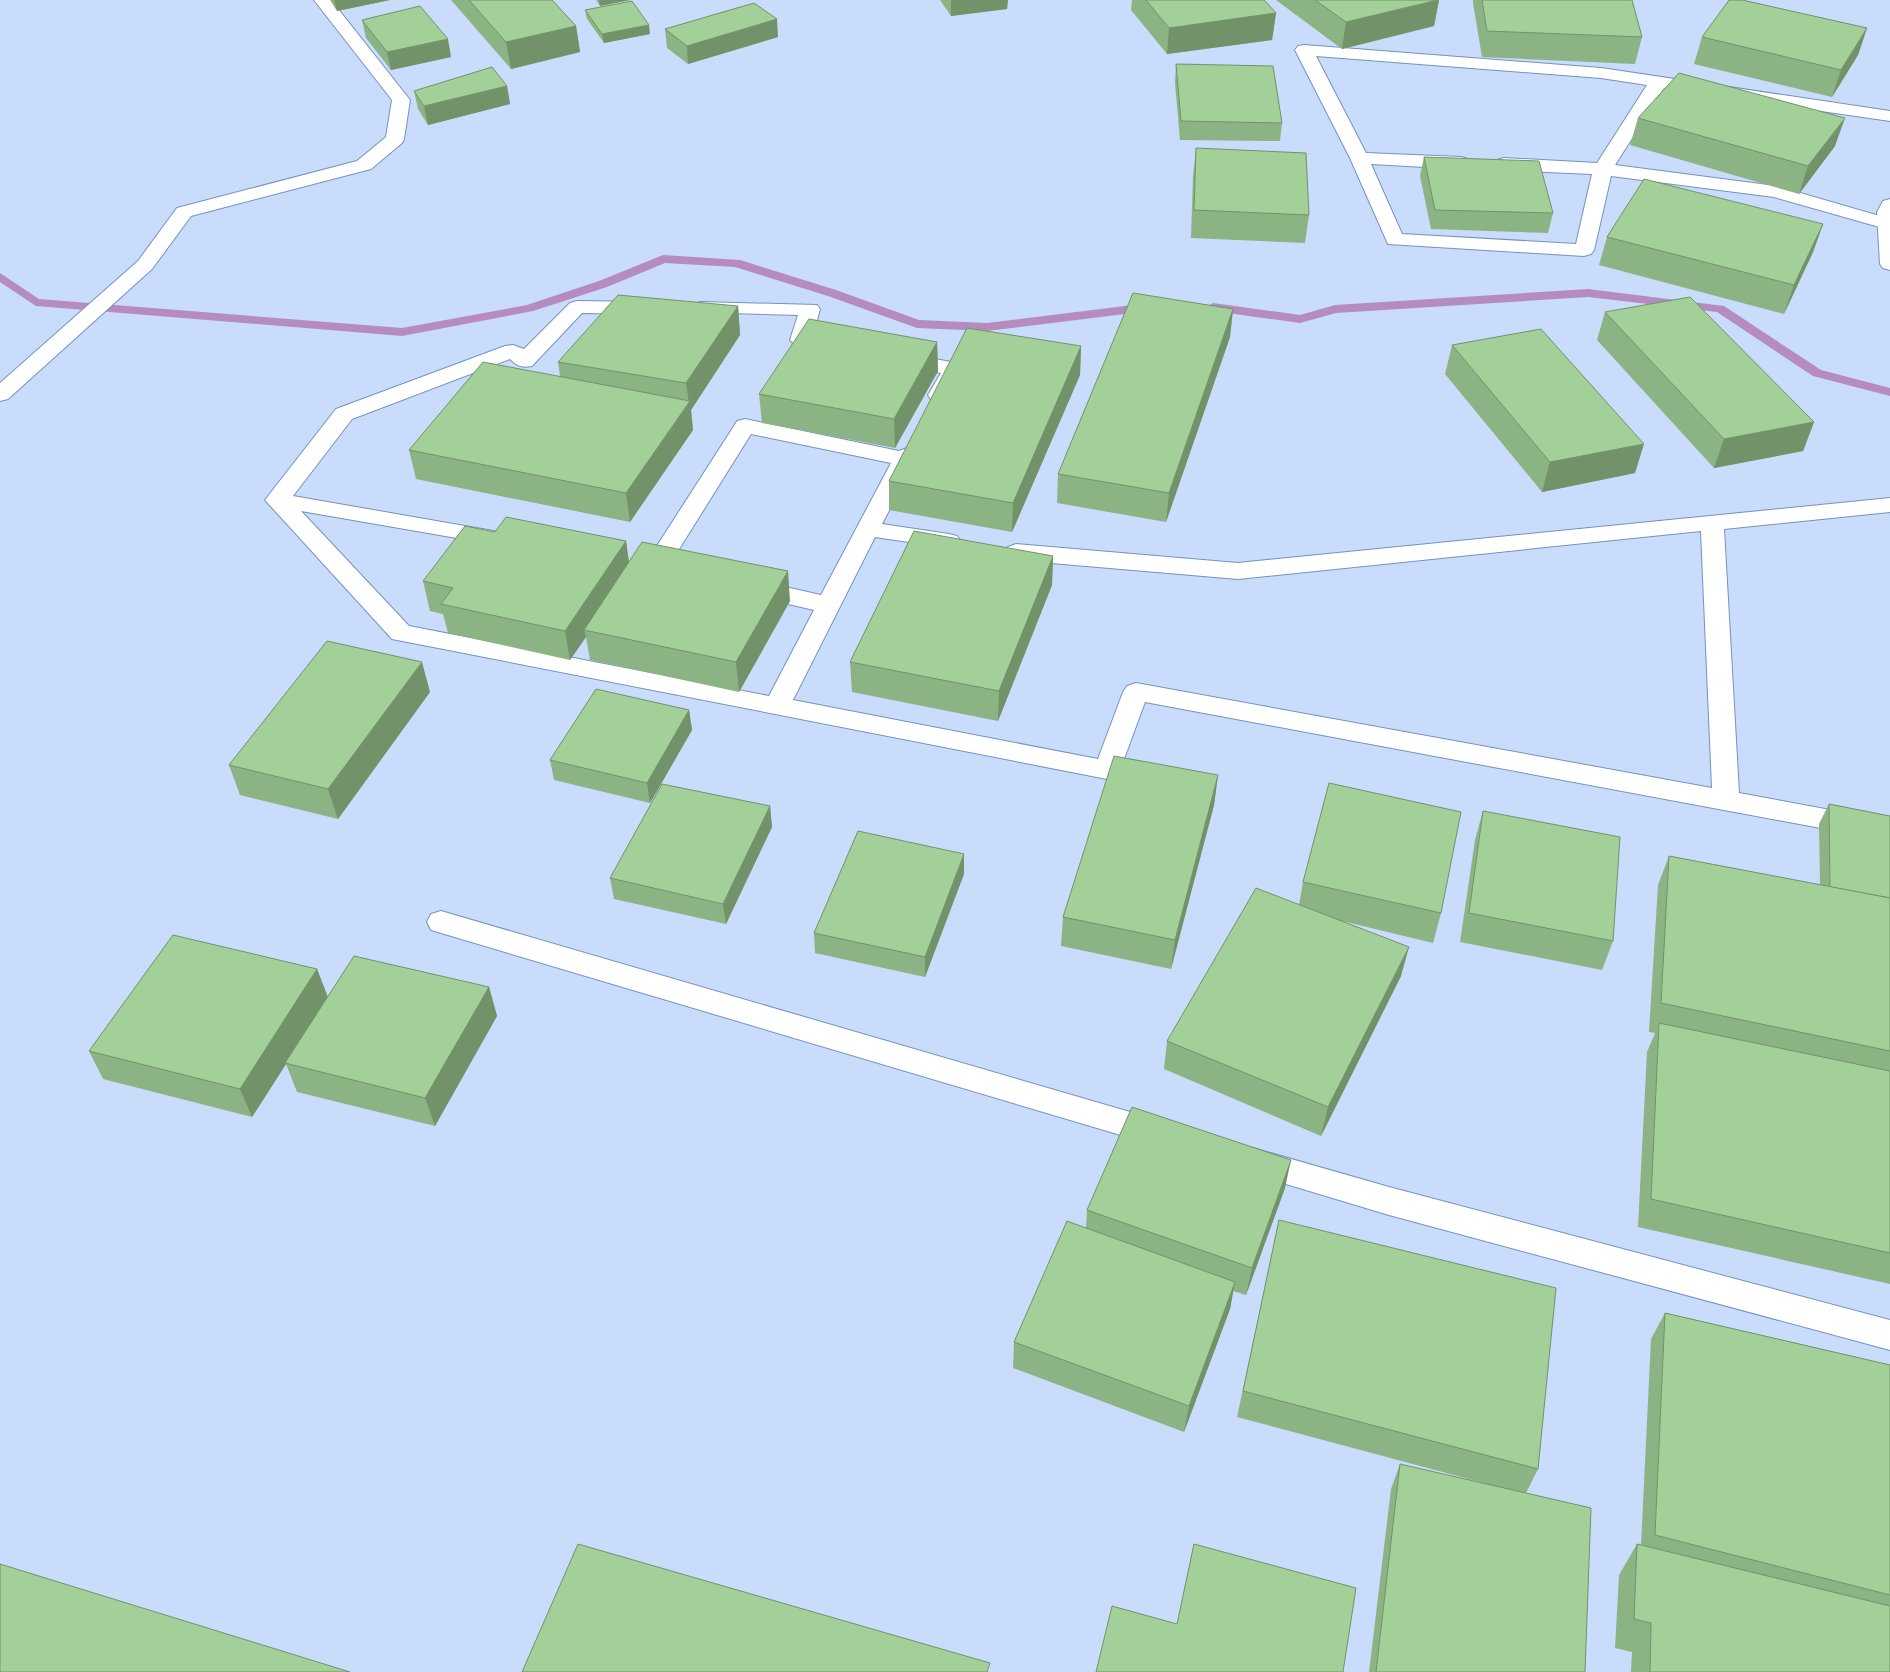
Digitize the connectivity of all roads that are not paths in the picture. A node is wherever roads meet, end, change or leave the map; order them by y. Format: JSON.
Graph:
{"nodes":[{"id":1,"x":322,"y":0,"type":"edge"},
{"id":2,"x":1658,"y":81,"type":"junction"},
{"id":3,"x":1890,"y":116,"type":"edge"},
{"id":4,"x":1359,"y":158,"type":"junction"},
{"id":5,"x":1603,"y":168,"type":"junction"},
{"id":6,"x":1890,"y":205,"type":"edge"},
{"id":7,"x":1888,"y":225,"type":"junction"},
{"id":8,"x":1890,"y":264,"type":"edge"},
{"id":9,"x":849,"y":349,"type":"edge"},
{"id":10,"x":877,"y":355,"type":"edge"},
{"id":11,"x":0,"y":394,"type":"edge"},
{"id":12,"x":905,"y":459,"type":"junction"},
{"id":13,"x":277,"y":500,"type":"junction"},
{"id":14,"x":1890,"y":505,"type":"edge"},
{"id":15,"x":1712,"y":524,"type":"junction"},
{"id":16,"x":866,"y":528,"type":"junction"},
{"id":17,"x":520,"y":542,"type":"edge"},
{"id":18,"x":970,"y":545,"type":"edge"},
{"id":19,"x":998,"y":549,"type":"edge"},
{"id":20,"x":694,"y":574,"type":"edge"},
{"id":21,"x":732,"y":583,"type":"edge"},
{"id":22,"x":828,"y":604,"type":"junction"},
{"id":23,"x":777,"y":706,"type":"junction"},
{"id":24,"x":1726,"y":801,"type":"junction"},
{"id":25,"x":1890,"y":831,"type":"edge"},
{"id":26,"x":441,"y":922,"type":"dead end"},
{"id":27,"x":1188,"y":1142,"type":"edge"},
{"id":28,"x":1226,"y":1153,"type":"edge"},
{"id":29,"x":1890,"y":1335,"type":"edge"}],
"edges":[{"from":1,"to":11,"type":"street"},
{"from":2,"to":3,"type":"street"},
{"from":2,"to":4,"type":"street"},
{"from":2,"to":5,"type":"street"},
{"from":4,"to":5,"type":"street"},
{"from":4,"to":5,"type":"street"},
{"from":5,"to":7,"type":"street"},
{"from":6,"to":7,"type":"street"},
{"from":7,"to":8,"type":"street"},
{"from":9,"to":13,"type":"street"},
{"from":10,"to":12,"type":"street"},
{"from":12,"to":16,"type":"street"},
{"from":12,"to":20,"type":"street"},
{"from":13,"to":17,"type":"street"},
{"from":13,"to":23,"type":"street"},
{"from":14,"to":15,"type":"street"},
{"from":15,"to":19,"type":"street"},
{"from":15,"to":24,"type":"street"},
{"from":16,"to":18,"type":"street"},
{"from":16,"to":22,"type":"street"},
{"from":21,"to":22,"type":"street"},
{"from":22,"to":23,"type":"street"},
{"from":23,"to":24,"type":"street"},
{"from":24,"to":25,"type":"street"},
{"from":26,"to":27,"type":"street"},
{"from":28,"to":29,"type":"street"}]}
